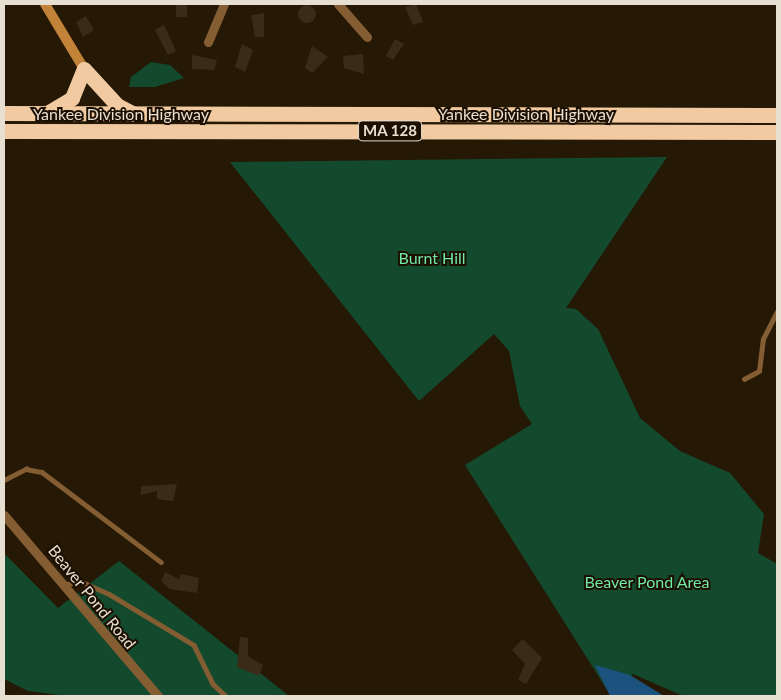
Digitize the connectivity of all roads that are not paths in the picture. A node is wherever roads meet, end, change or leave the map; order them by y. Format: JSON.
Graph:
{"nodes":[{"id":1,"x":46,"y":4,"type":"edge"},
{"id":2,"x":224,"y":4,"type":"edge"},
{"id":3,"x":338,"y":4,"type":"edge"},
{"id":4,"x":367,"y":37,"type":"dead end"},
{"id":5,"x":208,"y":42,"type":"dead end"},
{"id":6,"x":84,"y":69,"type":"junction"},
{"id":7,"x":4,"y":113,"type":"edge"},
{"id":8,"x":47,"y":114,"type":"junction"},
{"id":9,"x":135,"y":114,"type":"junction"},
{"id":10,"x":777,"y":116,"type":"edge"},
{"id":11,"x":4,"y":131,"type":"edge"},
{"id":12,"x":777,"y":132,"type":"edge"},
{"id":13,"x":777,"y":312,"type":"edge"},
{"id":14,"x":744,"y":378,"type":"dead end"},
{"id":15,"x":4,"y":480,"type":"edge"},
{"id":16,"x":4,"y":515,"type":"edge"},
{"id":17,"x":161,"y":562,"type":"dead end"},
{"id":18,"x":63,"y":585,"type":"junction"},
{"id":19,"x":158,"y":696,"type":"edge"},
{"id":20,"x":226,"y":696,"type":"edge"}],
"edges":[{"from":1,"to":6,"type":"main road"},
{"from":2,"to":5,"type":"street"},
{"from":3,"to":4,"type":"street"},
{"from":6,"to":8,"type":"highway"},
{"from":6,"to":9,"type":"highway"},
{"from":7,"to":8,"type":"highway","name":"Yankee Division Highway","number":"MA 128"},
{"from":8,"to":9,"type":"highway","name":"Yankee Division Highway","number":"MA 128"},
{"from":9,"to":10,"type":"highway","name":"Yankee Division Highway","number":"MA 128"},
{"from":11,"to":12,"type":"highway","name":"Yankee Division Highway","number":"MA 128"},
{"from":13,"to":14,"type":"lane"},
{"from":15,"to":17,"type":"lane"},
{"from":16,"to":18,"type":"street","name":"Beaver Pond Road"},
{"from":18,"to":19,"type":"street","name":"Beaver Pond Road"},
{"from":18,"to":20,"type":"lane"}]}
